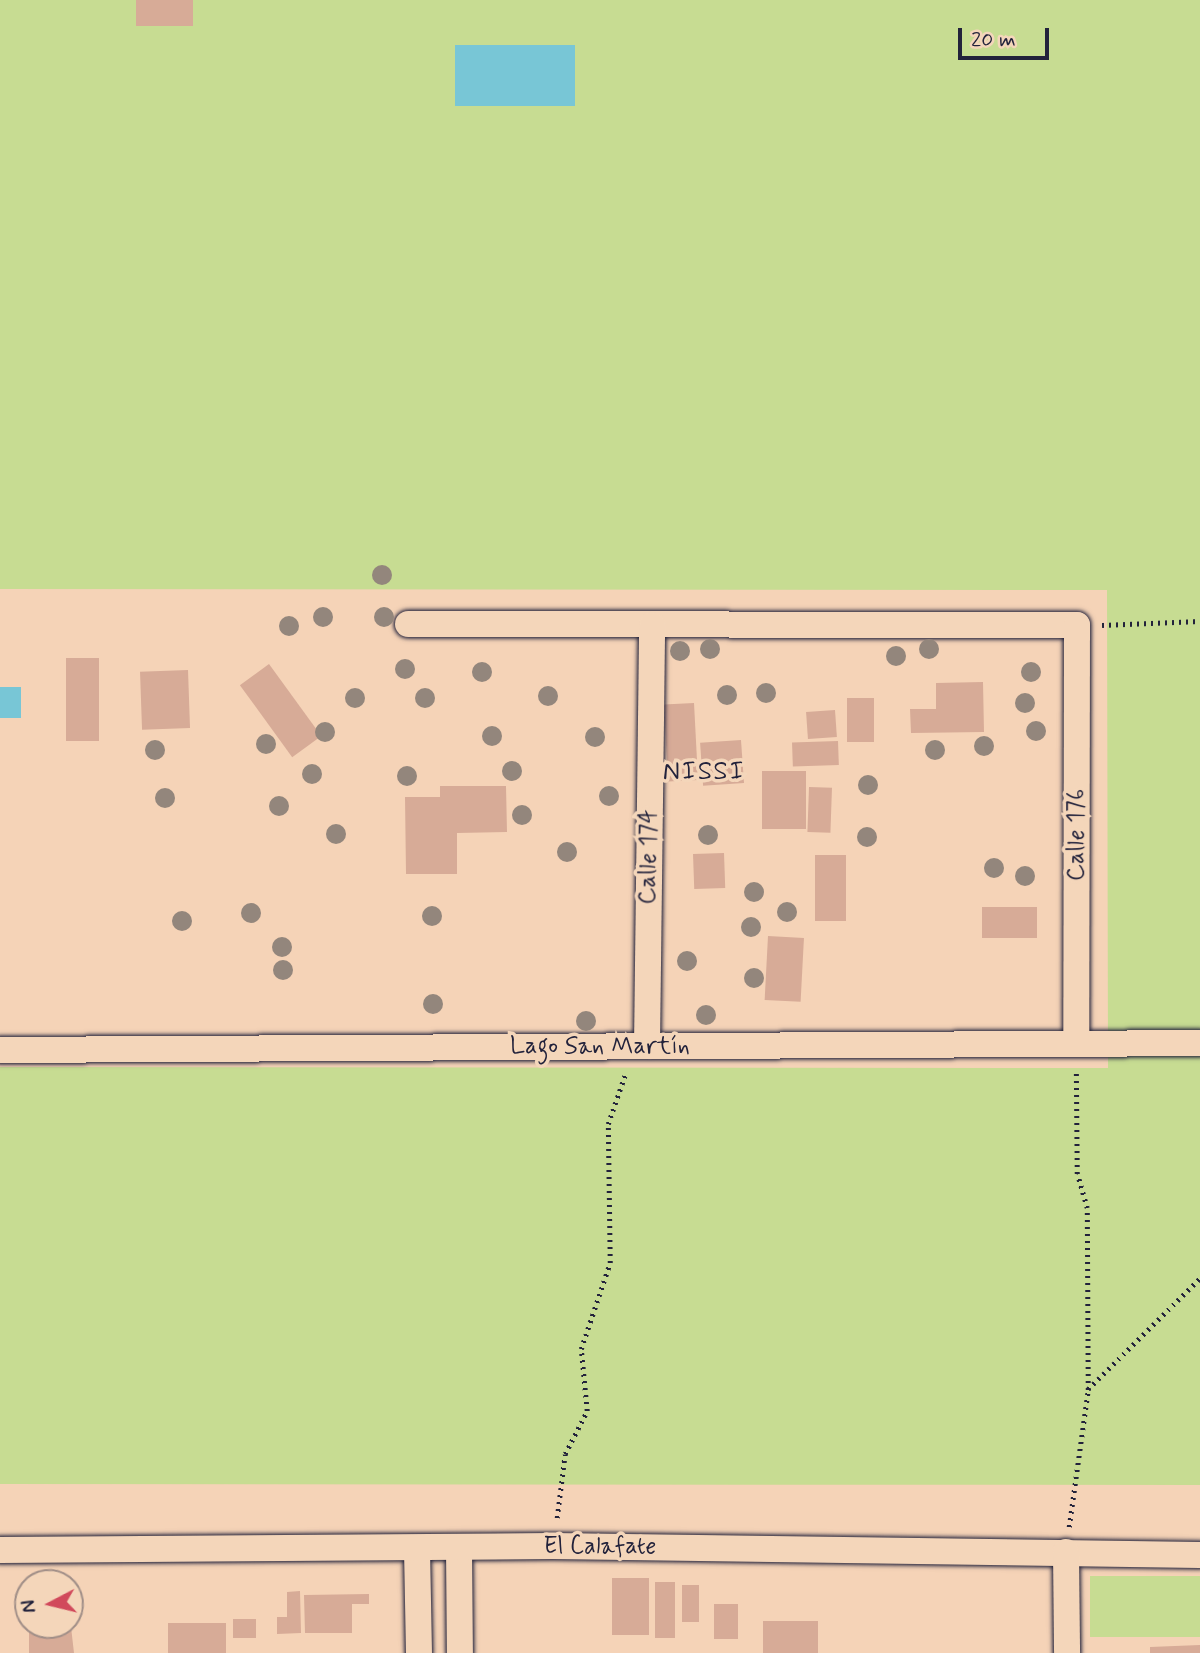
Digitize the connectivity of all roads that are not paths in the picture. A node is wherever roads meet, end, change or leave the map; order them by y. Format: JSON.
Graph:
{"nodes":[{"id":1,"x":408,"y":624,"type":"dead end"},
{"id":2,"x":652,"y":625,"type":"junction"},
{"id":3,"x":1200,"y":1043,"type":"edge"},
{"id":4,"x":1076,"y":1044,"type":"junction"},
{"id":5,"x":641,"y":1046,"type":"junction"},
{"id":6,"x":0,"y":1050,"type":"edge"},
{"id":7,"x":458,"y":1548,"type":"junction"},
{"id":8,"x":416,"y":1549,"type":"junction"},
{"id":9,"x":0,"y":1550,"type":"edge"},
{"id":10,"x":1066,"y":1552,"type":"junction"},
{"id":11,"x":1200,"y":1555,"type":"edge"},
{"id":12,"x":419,"y":1653,"type":"edge"},
{"id":13,"x":460,"y":1653,"type":"edge"},
{"id":14,"x":1067,"y":1653,"type":"edge"}],
"edges":[{"from":1,"to":2,"type":"street"},
{"from":2,"to":4,"type":"street","name":"Calle 176"},
{"from":2,"to":5,"type":"street","name":"Calle 174"},
{"from":3,"to":4,"type":"street","name":"Lago San Martín"},
{"from":4,"to":5,"type":"street","name":"Lago San Martín"},
{"from":5,"to":6,"type":"street","name":"Lago San Martín"},
{"from":7,"to":8,"type":"street","name":"El Calafate"},
{"from":7,"to":10,"type":"street","name":"El Calafate"},
{"from":7,"to":13,"type":"street"},
{"from":8,"to":9,"type":"street","name":"El Calafate"},
{"from":8,"to":12,"type":"street"},
{"from":10,"to":11,"type":"street","name":"El Calafate"},
{"from":10,"to":14,"type":"street"}]}
